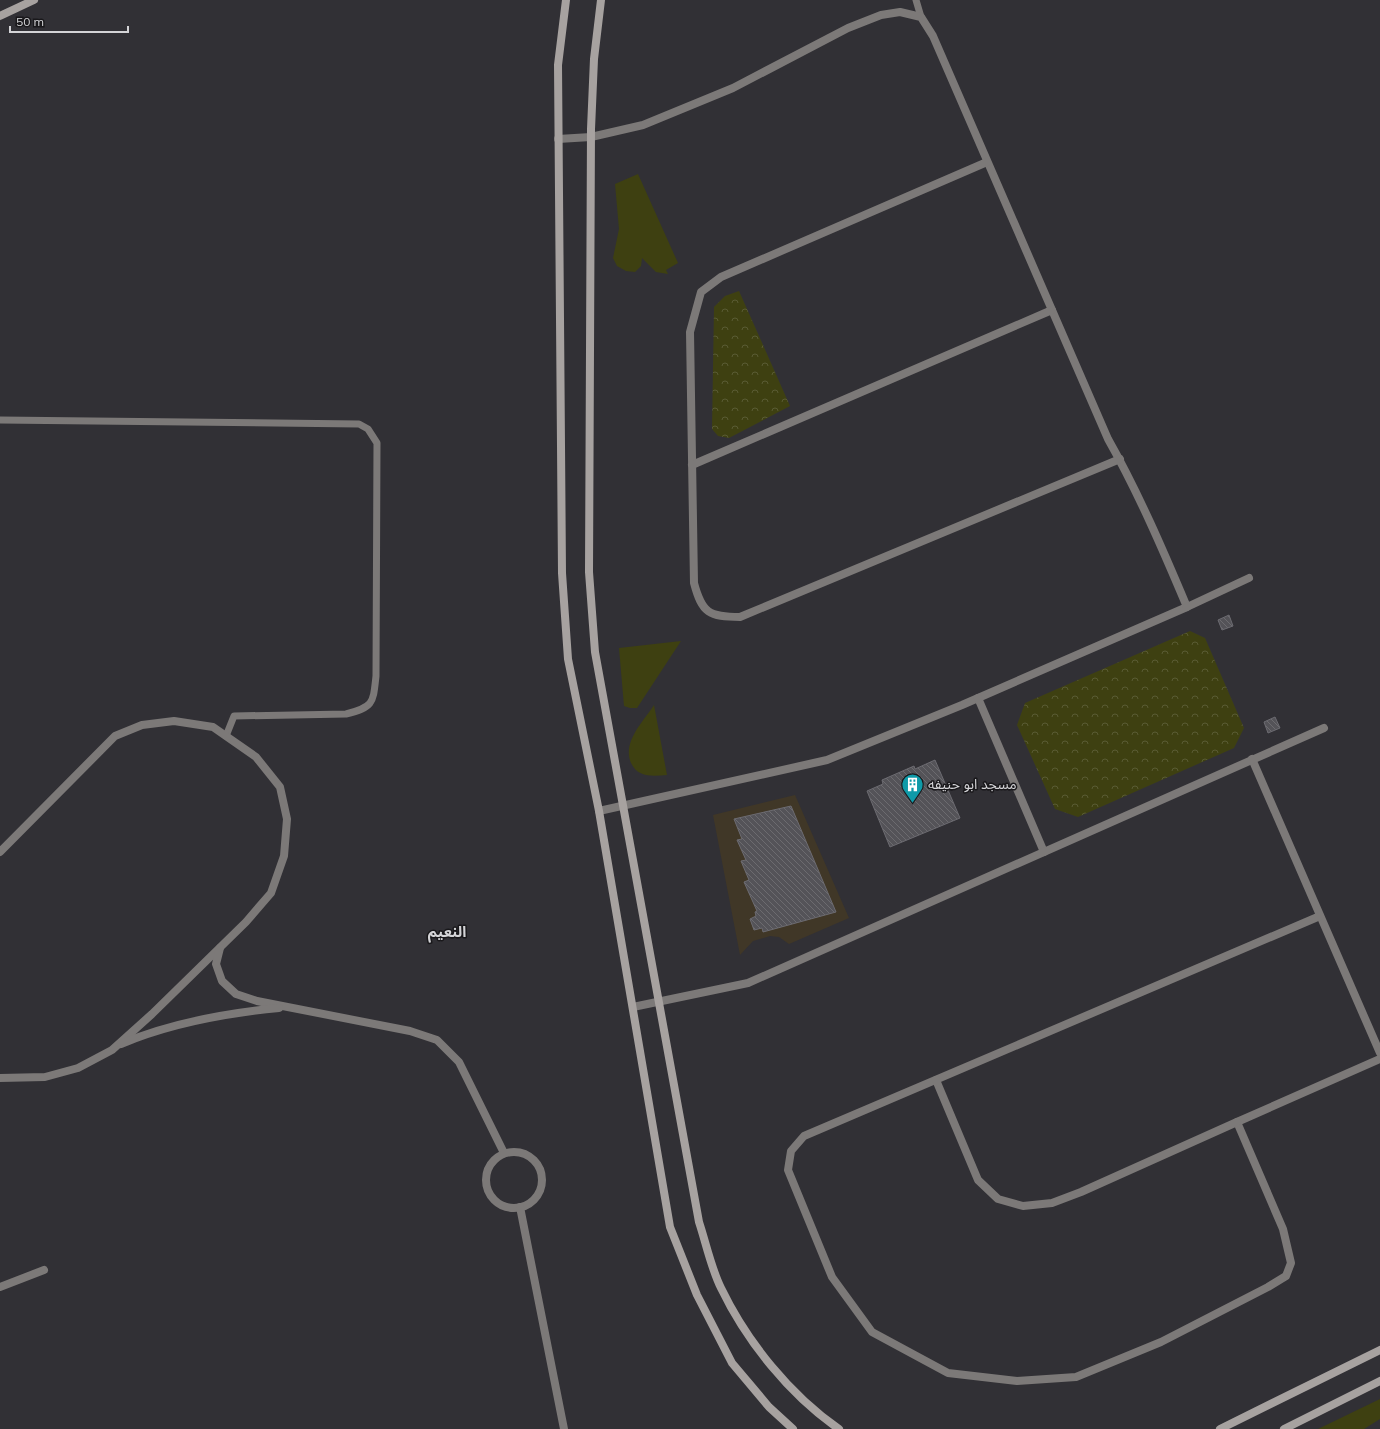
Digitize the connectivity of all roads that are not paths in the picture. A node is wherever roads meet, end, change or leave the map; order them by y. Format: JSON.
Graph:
{"nodes":[{"id":1,"x":34,"y":0,"type":"edge"},
{"id":2,"x":566,"y":0,"type":"edge"},
{"id":3,"x":601,"y":0,"type":"edge"},
{"id":4,"x":916,"y":0,"type":"edge"},
{"id":5,"x":0,"y":16,"type":"edge"},
{"id":6,"x":921,"y":17,"type":"junction"},
{"id":7,"x":591,"y":137,"type":"junction"},
{"id":8,"x":558,"y":139,"type":"junction"},
{"id":9,"x":987,"y":162,"type":"junction"},
{"id":10,"x":1052,"y":310,"type":"junction"},
{"id":11,"x":0,"y":420,"type":"edge"},
{"id":12,"x":1120,"y":459,"type":"junction"},
{"id":13,"x":692,"y":465,"type":"junction"},
{"id":14,"x":1249,"y":578,"type":"dead end"},
{"id":15,"x":1187,"y":607,"type":"junction"},
{"id":16,"x":978,"y":698,"type":"junction"},
{"id":17,"x":1324,"y":728,"type":"dead end"},
{"id":18,"x":226,"y":736,"type":"junction"},
{"id":19,"x":1252,"y":759,"type":"junction"},
{"id":20,"x":623,"y":806,"type":"junction"},
{"id":21,"x":599,"y":811,"type":"junction"},
{"id":22,"x":0,"y":852,"type":"edge"},
{"id":23,"x":1044,"y":852,"type":"junction"},
{"id":24,"x":1320,"y":916,"type":"junction"},
{"id":25,"x":220,"y":947,"type":"junction"},
{"id":26,"x":659,"y":1001,"type":"junction"},
{"id":27,"x":288,"y":1007,"type":"junction"},
{"id":28,"x":633,"y":1008,"type":"junction"},
{"id":29,"x":116,"y":1046,"type":"junction"},
{"id":30,"x":1380,"y":1053,"type":"edge"},
{"id":31,"x":1380,"y":1059,"type":"edge"},
{"id":32,"x":0,"y":1078,"type":"edge"},
{"id":33,"x":936,"y":1080,"type":"junction"},
{"id":34,"x":1237,"y":1122,"type":"junction"},
{"id":35,"x":504,"y":1153,"type":"junction"},
{"id":36,"x":520,"y":1207,"type":"junction"},
{"id":37,"x":44,"y":1270,"type":"dead end"},
{"id":38,"x":0,"y":1288,"type":"edge"},
{"id":39,"x":1380,"y":1350,"type":"edge"},
{"id":40,"x":1380,"y":1381,"type":"edge"},
{"id":41,"x":564,"y":1429,"type":"edge"},
{"id":42,"x":793,"y":1429,"type":"edge"},
{"id":43,"x":840,"y":1429,"type":"edge"},
{"id":44,"x":1220,"y":1429,"type":"edge"},
{"id":45,"x":1284,"y":1429,"type":"edge"}],
"edges":[{"from":1,"to":5,"type":"main road"},
{"from":2,"to":8,"type":"main road"},
{"from":3,"to":7,"type":"main road"},
{"from":4,"to":6,"type":"lane"},
{"from":6,"to":7,"type":"street"},
{"from":6,"to":9,"type":"street"},
{"from":7,"to":8,"type":"street"},
{"from":7,"to":20,"type":"main road"},
{"from":8,"to":21,"type":"main road"},
{"from":9,"to":10,"type":"street"},
{"from":9,"to":13,"type":"street"},
{"from":10,"to":12,"type":"street"},
{"from":10,"to":13,"type":"street"},
{"from":11,"to":18,"type":"lane"},
{"from":12,"to":13,"type":"street"},
{"from":12,"to":15,"type":"street"},
{"from":14,"to":15,"type":"street"},
{"from":15,"to":16,"type":"street"},
{"from":16,"to":20,"type":"street"},
{"from":16,"to":23,"type":"street"},
{"from":17,"to":19,"type":"street"},
{"from":18,"to":22,"type":"street"},
{"from":18,"to":25,"type":"street"},
{"from":19,"to":23,"type":"street"},
{"from":19,"to":24,"type":"street"},
{"from":20,"to":21,"type":"street"},
{"from":20,"to":26,"type":"main road"},
{"from":21,"to":28,"type":"main road"},
{"from":23,"to":26,"type":"street"},
{"from":24,"to":30,"type":"street"},
{"from":24,"to":33,"type":"street"},
{"from":25,"to":27,"type":"street"},
{"from":25,"to":29,"type":"street"},
{"from":26,"to":28,"type":"street"},
{"from":26,"to":43,"type":"main road"},
{"from":27,"to":29,"type":"street"},
{"from":27,"to":35,"type":"street"},
{"from":28,"to":42,"type":"main road"},
{"from":29,"to":32,"type":"street"},
{"from":31,"to":34,"type":"street"},
{"from":33,"to":34,"type":"street"},
{"from":33,"to":34,"type":"street"},
{"from":35,"to":36,"type":"street"},
{"from":35,"to":36,"type":"street"},
{"from":36,"to":41,"type":"street"},
{"from":37,"to":38,"type":"street"},
{"from":39,"to":44,"type":"main road"},
{"from":40,"to":45,"type":"main road"}]}
